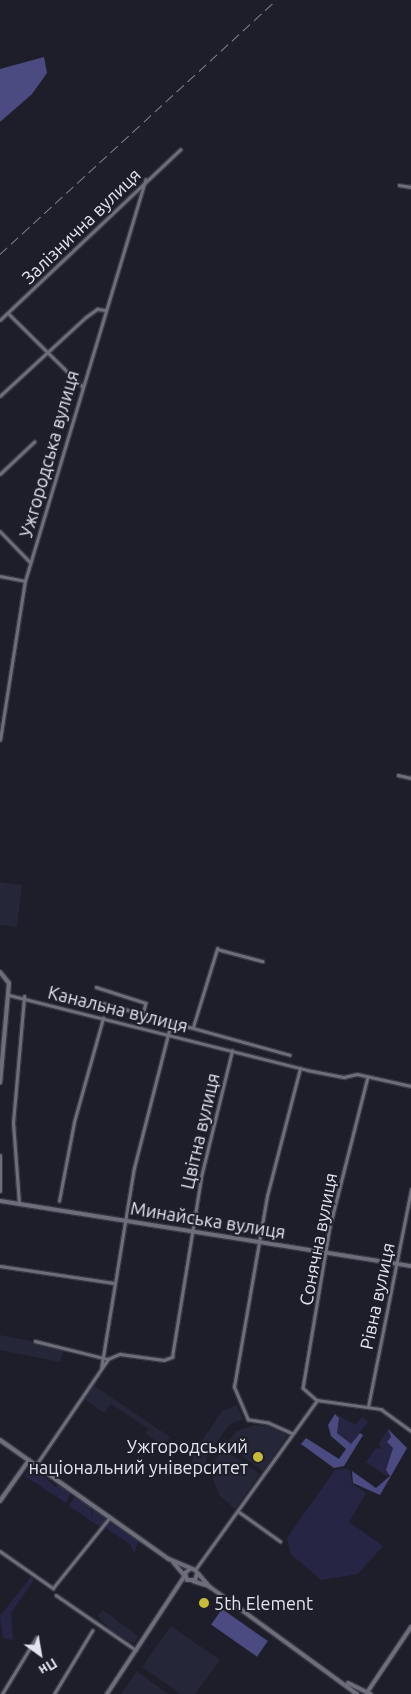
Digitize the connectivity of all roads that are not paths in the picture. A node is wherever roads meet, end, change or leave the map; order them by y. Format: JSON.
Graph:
{"nodes":[{"id":1,"x":180,"y":150,"type":"dead end"},
{"id":2,"x":145,"y":180,"type":"junction"},
{"id":3,"x":399,"y":186,"type":"dead end"},
{"id":4,"x":411,"y":187,"type":"edge"},
{"id":5,"x":105,"y":310,"type":"junction"},
{"id":6,"x":8,"y":313,"type":"junction"},
{"id":7,"x":0,"y":320,"type":"edge"},
{"id":8,"x":47,"y":353,"type":"junction"},
{"id":9,"x":82,"y":386,"type":"junction"},
{"id":10,"x":0,"y":396,"type":"edge"},
{"id":11,"x":34,"y":442,"type":"dead end"},
{"id":12,"x":0,"y":474,"type":"edge"},
{"id":13,"x":0,"y":531,"type":"edge"},
{"id":14,"x":30,"y":562,"type":"junction"},
{"id":15,"x":0,"y":576,"type":"edge"},
{"id":16,"x":25,"y":581,"type":"junction"},
{"id":17,"x":0,"y":740,"type":"edge"},
{"id":18,"x":398,"y":774,"type":"dead end"},
{"id":19,"x":411,"y":778,"type":"edge"},
{"id":20,"x":262,"y":961,"type":"dead end"},
{"id":21,"x":0,"y":972,"type":"edge"},
{"id":22,"x":96,"y":987,"type":"dead end"},
{"id":23,"x":9,"y":996,"type":"junction"},
{"id":24,"x":24,"y":996,"type":"junction"},
{"id":25,"x":92,"y":1000,"type":"dead end"},
{"id":26,"x":143,"y":1015,"type":"junction"},
{"id":27,"x":103,"y":1018,"type":"junction"},
{"id":28,"x":171,"y":1023,"type":"junction"},
{"id":29,"x":193,"y":1027,"type":"junction"},
{"id":30,"x":169,"y":1034,"type":"junction"},
{"id":31,"x":232,"y":1052,"type":"junction"},
{"id":32,"x":290,"y":1055,"type":"dead end"},
{"id":33,"x":300,"y":1068,"type":"junction"},
{"id":34,"x":368,"y":1077,"type":"junction"},
{"id":35,"x":0,"y":1083,"type":"edge"},
{"id":36,"x":411,"y":1086,"type":"edge"},
{"id":37,"x":0,"y":1156,"type":"edge"},
{"id":38,"x":411,"y":1189,"type":"edge"},
{"id":39,"x":0,"y":1191,"type":"edge"},
{"id":40,"x":0,"y":1201,"type":"edge"},
{"id":41,"x":58,"y":1201,"type":"dead end"},
{"id":42,"x":19,"y":1206,"type":"junction"},
{"id":43,"x":125,"y":1221,"type":"junction"},
{"id":44,"x":192,"y":1232,"type":"junction"},
{"id":45,"x":259,"y":1243,"type":"junction"},
{"id":46,"x":327,"y":1253,"type":"junction"},
{"id":47,"x":396,"y":1263,"type":"junction"},
{"id":48,"x":0,"y":1266,"type":"edge"},
{"id":49,"x":411,"y":1266,"type":"edge"},
{"id":50,"x":114,"y":1282,"type":"junction"},
{"id":51,"x":35,"y":1341,"type":"dead end"},
{"id":52,"x":103,"y":1356,"type":"junction"},
{"id":53,"x":108,"y":1360,"type":"junction"},
{"id":54,"x":100,"y":1371,"type":"junction"},
{"id":55,"x":317,"y":1400,"type":"junction"},
{"id":56,"x":368,"y":1407,"type":"junction"},
{"id":57,"x":411,"y":1431,"type":"edge"},
{"id":58,"x":293,"y":1434,"type":"junction"},
{"id":59,"x":0,"y":1440,"type":"edge"},
{"id":60,"x":29,"y":1460,"type":"junction"},
{"id":61,"x":36,"y":1465,"type":"junction"},
{"id":62,"x":0,"y":1501,"type":"edge"},
{"id":63,"x":238,"y":1511,"type":"junction"},
{"id":64,"x":110,"y":1517,"type":"junction"},
{"id":65,"x":280,"y":1541,"type":"dead end"},
{"id":66,"x":0,"y":1551,"type":"edge"},
{"id":67,"x":171,"y":1560,"type":"junction"},
{"id":68,"x":194,"y":1571,"type":"junction"},
{"id":69,"x":184,"y":1576,"type":"junction"},
{"id":70,"x":192,"y":1581,"type":"junction"},
{"id":71,"x":210,"y":1587,"type":"junction"},
{"id":72,"x":179,"y":1591,"type":"junction"},
{"id":73,"x":56,"y":1595,"type":"dead end"},
{"id":74,"x":411,"y":1628,"type":"edge"},
{"id":75,"x":92,"y":1631,"type":"dead end"},
{"id":76,"x":36,"y":1638,"type":"dead end"},
{"id":77,"x":137,"y":1651,"type":"junction"},
{"id":78,"x":346,"y":1682,"type":"junction"},
{"id":79,"x":366,"y":1693,"type":"edge"},
{"id":80,"x":2,"y":1694,"type":"edge"},
{"id":81,"x":54,"y":1694,"type":"edge"},
{"id":82,"x":107,"y":1694,"type":"edge"}],
"edges":[{"from":1,"to":2,"type":"street","name":"Залізнична вулиця"},
{"from":2,"to":5,"type":"street","name":"Ужгородська вулиця"},
{"from":2,"to":6,"type":"street","name":"Залізнична вулиця"},
{"from":3,"to":4,"type":"street"},
{"from":5,"to":8,"type":"street"},
{"from":5,"to":9,"type":"street","name":"Ужгородська вулиця"},
{"from":6,"to":7,"type":"street","name":"Залізнична вулиця"},
{"from":6,"to":8,"type":"street"},
{"from":8,"to":9,"type":"street"},
{"from":8,"to":10,"type":"street"},
{"from":9,"to":14,"type":"street","name":"Ужгородська вулиця"},
{"from":11,"to":12,"type":"street"},
{"from":13,"to":14,"type":"street"},
{"from":14,"to":16,"type":"street","name":"Ужгородська вулиця"},
{"from":15,"to":16,"type":"street"},
{"from":16,"to":17,"type":"street","name":"Ужгородська вулиця"},
{"from":18,"to":19,"type":"street"},
{"from":20,"to":29,"type":"street"},
{"from":21,"to":23,"type":"street"},
{"from":22,"to":26,"type":"street"},
{"from":23,"to":24,"type":"street"},
{"from":23,"to":35,"type":"street"},
{"from":24,"to":27,"type":"street","name":"Канальна вулиця"},
{"from":24,"to":42,"type":"street","name":"Канальна вулиця"},
{"from":25,"to":26,"type":"street"},
{"from":26,"to":28,"type":"street"},
{"from":27,"to":30,"type":"street","name":"Канальна вулиця"},
{"from":27,"to":41,"type":"street"},
{"from":28,"to":29,"type":"street"},
{"from":28,"to":30,"type":"street"},
{"from":29,"to":32,"type":"street"},
{"from":30,"to":31,"type":"street","name":"Канальна вулиця"},
{"from":30,"to":43,"type":"street"},
{"from":31,"to":33,"type":"street","name":"Канальна вулиця"},
{"from":31,"to":44,"type":"street","name":"Цвітна вулиця"},
{"from":33,"to":34,"type":"street","name":"Канальна вулиця"},
{"from":33,"to":45,"type":"street"},
{"from":34,"to":36,"type":"street","name":"Канальна вулиця"},
{"from":34,"to":46,"type":"street","name":"Сонячна вулиця"},
{"from":37,"to":39,"type":"street"},
{"from":38,"to":47,"type":"street","name":"Рівна вулиця"},
{"from":40,"to":42,"type":"street","name":"Минайська вулиця"},
{"from":42,"to":43,"type":"street","name":"Минайська вулиця"},
{"from":43,"to":44,"type":"street","name":"Минайська вулиця"},
{"from":43,"to":50,"type":"street"},
{"from":44,"to":45,"type":"street","name":"Минайська вулиця"},
{"from":44,"to":53,"type":"street","name":"Цвітна вулиця"},
{"from":45,"to":46,"type":"street","name":"Минайська вулиця"},
{"from":45,"to":58,"type":"street"},
{"from":46,"to":47,"type":"street","name":"Минайська вулиця"},
{"from":46,"to":55,"type":"street","name":"Сонячна вулиця"},
{"from":47,"to":49,"type":"street","name":"Минайська вулиця"},
{"from":47,"to":56,"type":"street","name":"Рівна вулиця"},
{"from":48,"to":50,"type":"street"},
{"from":50,"to":52,"type":"street"},
{"from":51,"to":52,"type":"street"},
{"from":52,"to":53,"type":"street"},
{"from":52,"to":54,"type":"street"},
{"from":53,"to":54,"type":"street"},
{"from":54,"to":61,"type":"street"},
{"from":55,"to":56,"type":"street"},
{"from":55,"to":58,"type":"street"},
{"from":56,"to":57,"type":"street"},
{"from":58,"to":63,"type":"street"},
{"from":59,"to":60,"type":"street"},
{"from":60,"to":61,"type":"street"},
{"from":60,"to":62,"type":"street"},
{"from":61,"to":64,"type":"street"},
{"from":63,"to":65,"type":"street"},
{"from":63,"to":68,"type":"street"},
{"from":64,"to":66,"type":"street"},
{"from":64,"to":67,"type":"street"},
{"from":67,"to":68,"type":"street"},
{"from":67,"to":69,"type":"street"},
{"from":68,"to":69,"type":"street"},
{"from":68,"to":70,"type":"street"},
{"from":68,"to":71,"type":"street"},
{"from":69,"to":70,"type":"street"},
{"from":69,"to":72,"type":"street"},
{"from":70,"to":71,"type":"street"},
{"from":70,"to":72,"type":"street"},
{"from":71,"to":78,"type":"street"},
{"from":72,"to":77,"type":"street"},
{"from":73,"to":77,"type":"street"},
{"from":74,"to":79,"type":"street"},
{"from":75,"to":81,"type":"street"},
{"from":76,"to":80,"type":"street"},
{"from":77,"to":82,"type":"street"},
{"from":78,"to":79,"type":"street"},
{"from":78,"to":79,"type":"street"}]}
